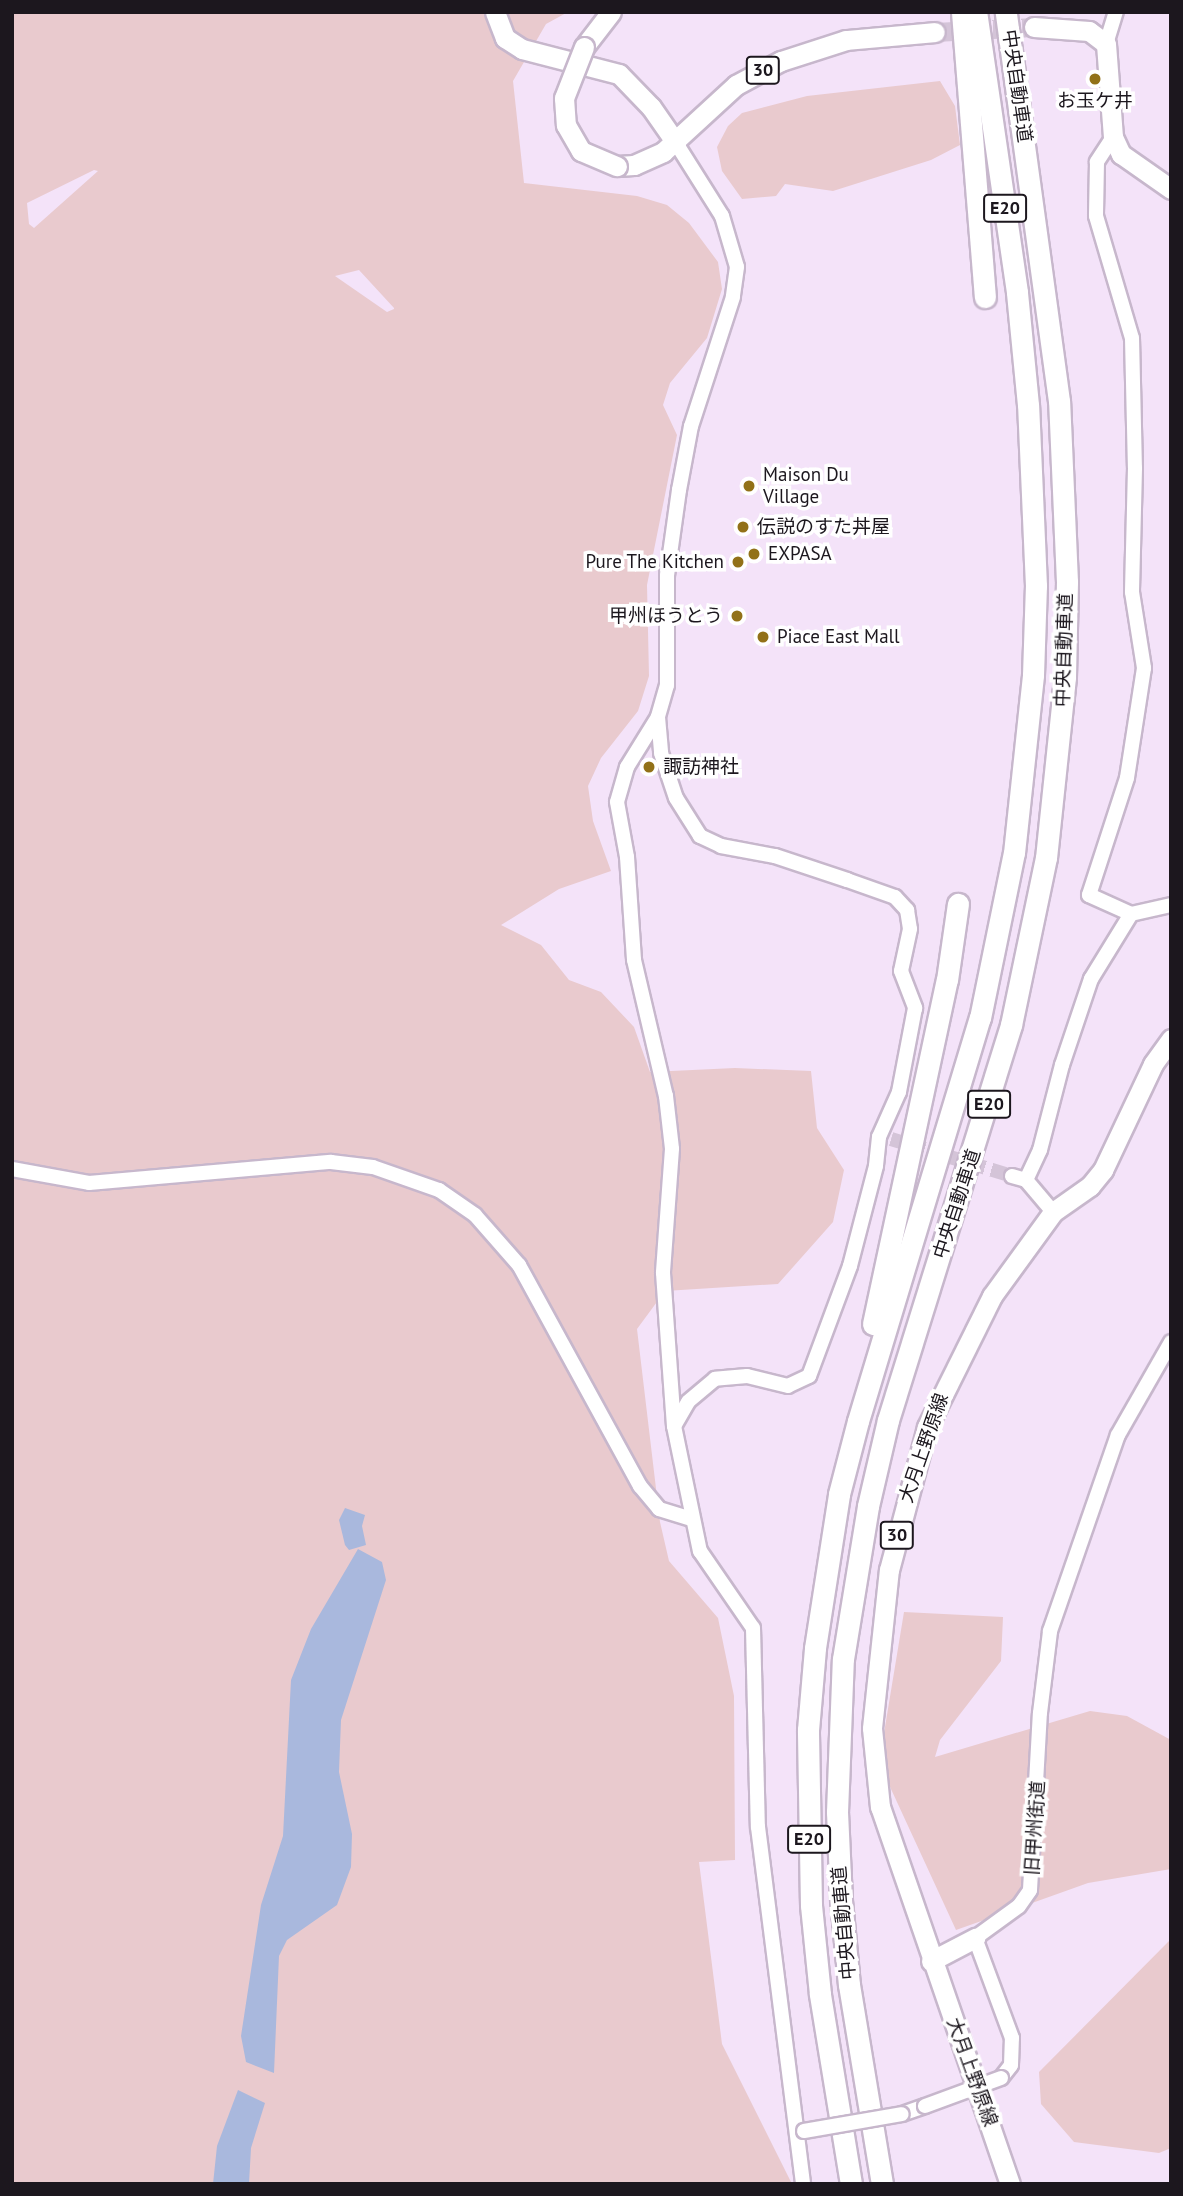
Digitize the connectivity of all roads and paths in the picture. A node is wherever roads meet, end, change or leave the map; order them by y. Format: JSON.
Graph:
{"nodes":[{"id":1,"x":495,"y":12,"type":"edge"},
{"id":2,"x":611,"y":12,"type":"edge"},
{"id":3,"x":962,"y":12,"type":"edge"},
{"id":4,"x":976,"y":12,"type":"edge"},
{"id":5,"x":1006,"y":12,"type":"edge"},
{"id":6,"x":1116,"y":12,"type":"edge"},
{"id":7,"x":1034,"y":27,"type":"tunnel mouth"},
{"id":8,"x":935,"y":32,"type":"tunnel mouth"},
{"id":9,"x":1106,"y":44,"type":"junction"},
{"id":10,"x":1114,"y":137,"type":"junction"},
{"id":11,"x":676,"y":143,"type":"junction"},
{"id":12,"x":1171,"y":189,"type":"edge"},
{"id":13,"x":985,"y":297,"type":"dead end"},
{"id":14,"x":658,"y":717,"type":"junction"},
{"id":15,"x":958,"y":904,"type":"dead end"},
{"id":16,"x":1171,"y":905,"type":"edge"},
{"id":17,"x":1131,"y":914,"type":"junction"},
{"id":18,"x":1171,"y":1038,"type":"edge"},
{"id":19,"x":12,"y":1169,"type":"edge"},
{"id":20,"x":1012,"y":1176,"type":"tunnel mouth"},
{"id":21,"x":1026,"y":1180,"type":"junction"},
{"id":22,"x":1053,"y":1212,"type":"junction"},
{"id":23,"x":1171,"y":1342,"type":"edge"},
{"id":24,"x":674,"y":1426,"type":"junction"},
{"id":25,"x":839,"y":1494,"type":"junction"},
{"id":26,"x":691,"y":1519,"type":"junction"},
{"id":27,"x":975,"y":1938,"type":"junction"},
{"id":28,"x":931,"y":1961,"type":"junction"},
{"id":29,"x":799,"y":2132,"type":"junction"},
{"id":30,"x":803,"y":2184,"type":"edge"},
{"id":31,"x":851,"y":2184,"type":"edge"},
{"id":32,"x":882,"y":2184,"type":"edge"},
{"id":33,"x":1010,"y":2184,"type":"edge"}],
"edges":[{"from":1,"to":11,"type":"main road"},
{"from":2,"to":11,"type":"main road","number":"30","bridge":true},
{"from":3,"to":13,"type":"highway"},
{"from":4,"to":25,"type":"highway","name":"中央自動車道","number":"E20"},
{"from":5,"to":32,"type":"highway","name":"中央自動車道","number":"E20"},
{"from":6,"to":9,"type":"street"},
{"from":7,"to":9,"type":"main road"},
{"from":8,"to":11,"type":"main road","number":"30"},
{"from":9,"to":10,"type":"main road"},
{"from":10,"to":12,"type":"main road"},
{"from":10,"to":17,"type":"street"},
{"from":11,"to":14,"type":"street"},
{"from":14,"to":24,"type":"street"},
{"from":14,"to":24,"type":"street"},
{"from":15,"to":25,"type":"highway"},
{"from":16,"to":17,"type":"street"},
{"from":17,"to":21,"type":"street"},
{"from":18,"to":22,"type":"main road","name":"大月上野原線","number":"30"},
{"from":19,"to":26,"type":"street"},
{"from":20,"to":21,"type":"street"},
{"from":21,"to":22,"type":"street"},
{"from":22,"to":28,"type":"main road","name":"大月上野原線","number":"30"},
{"from":23,"to":27,"type":"street","name":"旧甲州街道"},
{"from":24,"to":26,"type":"street"},
{"from":25,"to":31,"type":"highway","name":"中央自動車道","number":"E20"},
{"from":26,"to":29,"type":"street"},
{"from":27,"to":28,"type":"main road"},
{"from":27,"to":29,"type":"street","bridge":true},
{"from":28,"to":33,"type":"main road","name":"大月上野原線","number":"30"},
{"from":29,"to":30,"type":"street"}]}
